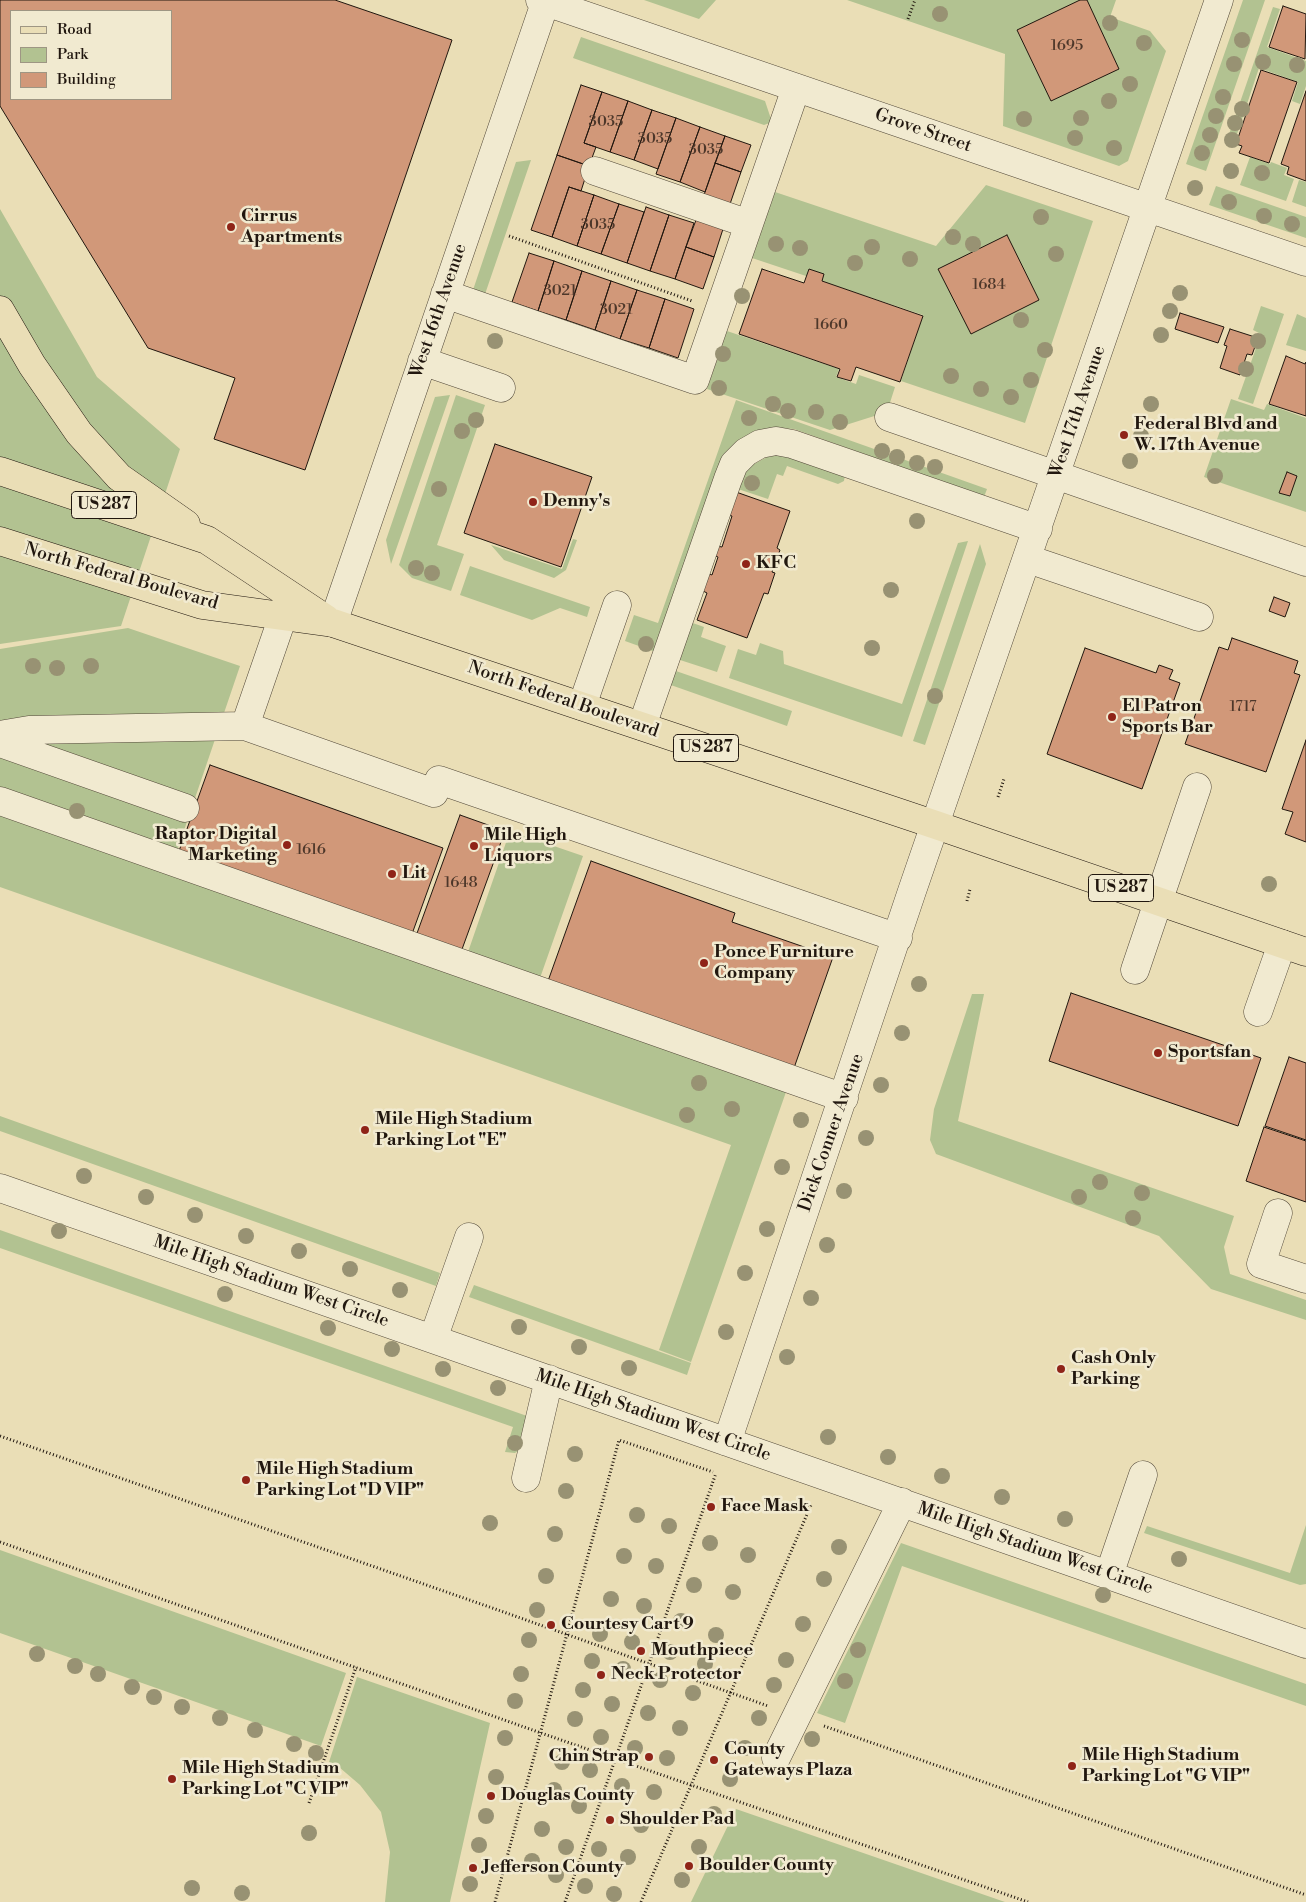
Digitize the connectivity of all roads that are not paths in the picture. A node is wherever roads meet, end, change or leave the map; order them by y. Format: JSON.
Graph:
{"nodes":[{"id":1,"x":1219,"y":0,"type":"edge"},
{"id":2,"x":544,"y":1,"type":"edge"},
{"id":3,"x":796,"y":88,"type":"junction"},
{"id":4,"x":595,"y":171,"type":"dead end"},
{"id":5,"x":1148,"y":208,"type":"junction"},
{"id":6,"x":749,"y":224,"type":"junction"},
{"id":7,"x":1306,"y":262,"type":"edge"},
{"id":8,"x":445,"y":294,"type":"junction"},
{"id":9,"x":0,"y":310,"type":"edge"},
{"id":10,"x":422,"y":361,"type":"junction"},
{"id":11,"x":501,"y":388,"type":"dead end"},
{"id":12,"x":889,"y":417,"type":"dead end"},
{"id":13,"x":0,"y":472,"type":"edge"},
{"id":14,"x":1056,"y":475,"type":"junction"},
{"id":15,"x":1038,"y":529,"type":"junction"},
{"id":16,"x":207,"y":540,"type":"junction"},
{"id":17,"x":0,"y":541,"type":"edge"},
{"id":18,"x":1028,"y":558,"type":"junction"},
{"id":19,"x":1306,"y":562,"type":"edge"},
{"id":20,"x":617,"y":604,"type":"dead end"},
{"id":21,"x":283,"y":616,"type":"junction"},
{"id":22,"x":1199,"y":617,"type":"dead end"},
{"id":23,"x":333,"y":623,"type":"junction"},
{"id":24,"x":582,"y":706,"type":"junction"},
{"id":25,"x":245,"y":726,"type":"junction"},
{"id":26,"x":642,"y":726,"type":"junction"},
{"id":27,"x":0,"y":735,"type":"edge"},
{"id":28,"x":0,"y":743,"type":"edge"},
{"id":29,"x":1197,"y":788,"type":"dead end"},
{"id":30,"x":0,"y":801,"type":"edge"},
{"id":31,"x":185,"y":808,"type":"dead end"},
{"id":32,"x":936,"y":825,"type":"junction"},
{"id":33,"x":1158,"y":901,"type":"junction"},
{"id":34,"x":898,"y":938,"type":"junction"},
{"id":35,"x":1294,"y":948,"type":"edge"},
{"id":36,"x":1135,"y":970,"type":"dead end"},
{"id":37,"x":1258,"y":1012,"type":"dead end"},
{"id":38,"x":844,"y":1098,"type":"junction"},
{"id":39,"x":0,"y":1188,"type":"edge"},
{"id":40,"x":1278,"y":1213,"type":"dead end"},
{"id":41,"x":469,"y":1237,"type":"dead end"},
{"id":42,"x":1306,"y":1279,"type":"edge"},
{"id":43,"x":433,"y":1339,"type":"junction"},
{"id":44,"x":549,"y":1379,"type":"junction"},
{"id":45,"x":727,"y":1442,"type":"junction"},
{"id":46,"x":1143,"y":1474,"type":"dead end"},
{"id":47,"x":526,"y":1478,"type":"dead end"},
{"id":48,"x":902,"y":1502,"type":"junction"},
{"id":49,"x":1109,"y":1575,"type":"junction"},
{"id":50,"x":1306,"y":1644,"type":"edge"},
{"id":51,"x":776,"y":1758,"type":"dead end"}],
"edges":[{"from":1,"to":5,"type":"street","name":"West 17th Avenue"},
{"from":2,"to":3,"type":"street","name":"Grove Street"},
{"from":2,"to":8,"type":"street","name":"West 16th Avenue"},
{"from":3,"to":5,"type":"street","name":"Grove Street"},
{"from":3,"to":6,"type":"street"},
{"from":4,"to":6,"type":"street"},
{"from":5,"to":7,"type":"street","name":"Grove Street"},
{"from":5,"to":14,"type":"street","name":"West 17th Avenue"},
{"from":6,"to":8,"type":"street"},
{"from":8,"to":10,"type":"street","name":"West 16th Avenue"},
{"from":9,"to":16,"type":"main road"},
{"from":10,"to":11,"type":"street"},
{"from":10,"to":23,"type":"street","name":"West 16th Avenue"},
{"from":12,"to":14,"type":"street"},
{"from":13,"to":16,"type":"main road","name":"North Federal Boulevard","number":"US 287"},
{"from":14,"to":15,"type":"street","name":"West 17th Avenue"},
{"from":14,"to":19,"type":"street"},
{"from":15,"to":18,"type":"street","name":"West 17th Avenue"},
{"from":15,"to":26,"type":"street"},
{"from":16,"to":23,"type":"main road","name":"North Federal Boulevard","number":"US 287"},
{"from":17,"to":21,"type":"main road","name":"North Federal Boulevard","number":"US 287"},
{"from":18,"to":22,"type":"street"},
{"from":18,"to":32,"type":"street","name":"West 17th Avenue"},
{"from":20,"to":24,"type":"street"},
{"from":21,"to":23,"type":"main road","name":"North Federal Boulevard","number":"US 287"},
{"from":21,"to":25,"type":"street"},
{"from":23,"to":24,"type":"main road","name":"North Federal Boulevard","number":"US 287"},
{"from":24,"to":26,"type":"main road","name":"North Federal Boulevard","number":"US 287"},
{"from":25,"to":27,"type":"street"},
{"from":25,"to":34,"type":"street"},
{"from":26,"to":32,"type":"main road","name":"North Federal Boulevard","number":"US 287"},
{"from":28,"to":31,"type":"street"},
{"from":29,"to":33,"type":"street"},
{"from":30,"to":38,"type":"street"},
{"from":32,"to":33,"type":"main road","number":"US 287"},
{"from":32,"to":34,"type":"street","name":"Dick Conner Avenue"},
{"from":33,"to":35,"type":"main road","number":"US 287"},
{"from":33,"to":36,"type":"street"},
{"from":34,"to":38,"type":"street","name":"Dick Conner Avenue"},
{"from":35,"to":37,"type":"street"},
{"from":38,"to":45,"type":"street","name":"Dick Conner Avenue"},
{"from":39,"to":43,"type":"street","name":"Mile High Stadium West Circle"},
{"from":40,"to":42,"type":"street"},
{"from":41,"to":43,"type":"street"},
{"from":43,"to":44,"type":"street","name":"Mile High Stadium West Circle"},
{"from":44,"to":45,"type":"street","name":"Mile High Stadium West Circle"},
{"from":44,"to":47,"type":"street"},
{"from":45,"to":48,"type":"street","name":"Mile High Stadium West Circle"},
{"from":46,"to":49,"type":"street"},
{"from":48,"to":49,"type":"street","name":"Mile High Stadium West Circle"},
{"from":48,"to":51,"type":"street"},
{"from":49,"to":50,"type":"street","name":"Mile High Stadium West Circle"}]}
